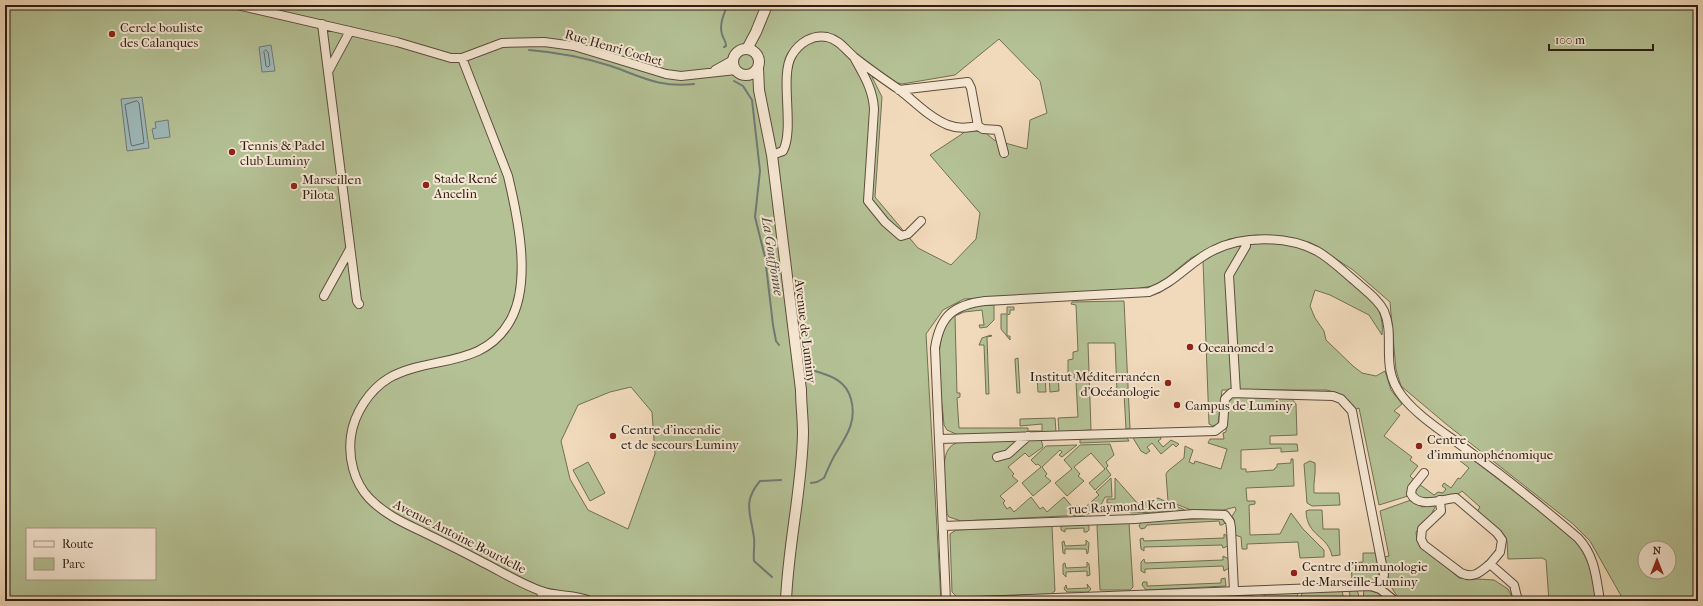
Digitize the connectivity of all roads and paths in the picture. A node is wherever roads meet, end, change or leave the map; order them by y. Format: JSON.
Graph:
{"nodes":[{"id":1,"x":237,"y":5,"type":"edge"},
{"id":2,"x":767,"y":5,"type":"edge"},
{"id":3,"x":322,"y":24,"type":"junction"},
{"id":4,"x":350,"y":31,"type":"junction"},
{"id":5,"x":751,"y":51,"type":"junction"},
{"id":6,"x":854,"y":57,"type":"junction"},
{"id":7,"x":462,"y":58,"type":"junction"},
{"id":8,"x":735,"y":65,"type":"junction"},
{"id":9,"x":758,"y":68,"type":"junction"},
{"id":10,"x":330,"y":70,"type":"junction"},
{"id":11,"x":748,"y":75,"type":"junction"},
{"id":12,"x":759,"y":90,"type":"junction"},
{"id":13,"x":899,"y":90,"type":"junction"},
{"id":14,"x":978,"y":126,"type":"junction"},
{"id":15,"x":1004,"y":153,"type":"dead end"},
{"id":16,"x":772,"y":155,"type":"junction"},
{"id":17,"x":921,"y":221,"type":"dead end"},
{"id":18,"x":1246,"y":241,"type":"junction"},
{"id":19,"x":350,"y":249,"type":"junction"},
{"id":20,"x":324,"y":296,"type":"dead end"},
{"id":21,"x":360,"y":304,"type":"dead end"},
{"id":22,"x":1236,"y":393,"type":"junction"},
{"id":23,"x":1028,"y":436,"type":"junction"},
{"id":24,"x":939,"y":438,"type":"junction"},
{"id":25,"x":996,"y":457,"type":"dead end"},
{"id":26,"x":1424,"y":473,"type":"dead end"},
{"id":27,"x":1440,"y":500,"type":"junction"},
{"id":28,"x":943,"y":526,"type":"junction"},
{"id":29,"x":1490,"y":564,"type":"junction"},
{"id":30,"x":1380,"y":589,"type":"junction"},
{"id":31,"x":541,"y":591,"type":"junction"},
{"id":32,"x":1234,"y":591,"type":"junction"},
{"id":33,"x":1061,"y":599,"type":"edge"},
{"id":34,"x":543,"y":601,"type":"edge"},
{"id":35,"x":590,"y":601,"type":"edge"},
{"id":36,"x":786,"y":601,"type":"edge"},
{"id":37,"x":946,"y":601,"type":"edge"},
{"id":38,"x":980,"y":601,"type":"edge"},
{"id":39,"x":1395,"y":601,"type":"edge"},
{"id":40,"x":1518,"y":601,"type":"edge"},
{"id":41,"x":1600,"y":601,"type":"edge"}],
"edges":[{"from":1,"to":3,"type":"street"},
{"from":2,"to":5,"type":"street"},
{"from":3,"to":4,"type":"street"},
{"from":3,"to":10,"type":"street"},
{"from":4,"to":7,"type":"street"},
{"from":4,"to":10,"type":"street"},
{"from":5,"to":8,"type":"street"},
{"from":5,"to":9,"type":"street"},
{"from":6,"to":13,"type":"street"},
{"from":6,"to":16,"type":"street"},
{"from":6,"to":17,"type":"street"},
{"from":7,"to":8,"type":"street","name":"Rue Henri Cochet"},
{"from":7,"to":31,"type":"street","name":"Avenue Antoine Bourdelle"},
{"from":8,"to":11,"type":"street"},
{"from":9,"to":11,"type":"street"},
{"from":9,"to":12,"type":"street","name":"Avenue de Luminy"},
{"from":10,"to":19,"type":"street"},
{"from":11,"to":12,"type":"street","name":"Avenue de Luminy"},
{"from":12,"to":16,"type":"street","name":"Avenue de Luminy"},
{"from":13,"to":14,"type":"street"},
{"from":13,"to":14,"type":"street"},
{"from":14,"to":15,"type":"street"},
{"from":16,"to":36,"type":"street","name":"Avenue de Luminy"},
{"from":18,"to":22,"type":"street"},
{"from":18,"to":24,"type":"street"},
{"from":18,"to":41,"type":"street"},
{"from":19,"to":20,"type":"street"},
{"from":19,"to":21,"type":"street"},
{"from":22,"to":23,"type":"street"},
{"from":22,"to":30,"type":"street"},
{"from":23,"to":24,"type":"street"},
{"from":23,"to":25,"type":"street"},
{"from":24,"to":28,"type":"street"},
{"from":26,"to":27,"type":"street"},
{"from":27,"to":29,"type":"street"},
{"from":27,"to":29,"type":"street"},
{"from":28,"to":32,"type":"street","name":"rue Raymond Kern"},
{"from":28,"to":37,"type":"street"},
{"from":29,"to":40,"type":"street"},
{"from":30,"to":32,"type":"street"},
{"from":30,"to":39,"type":"street"},
{"from":31,"to":34,"type":"street"},
{"from":31,"to":35,"type":"street","name":"Avenue Antoine Bourdelle"},
{"from":32,"to":33,"type":"street"},
{"from":33,"to":38,"type":"street"}]}
